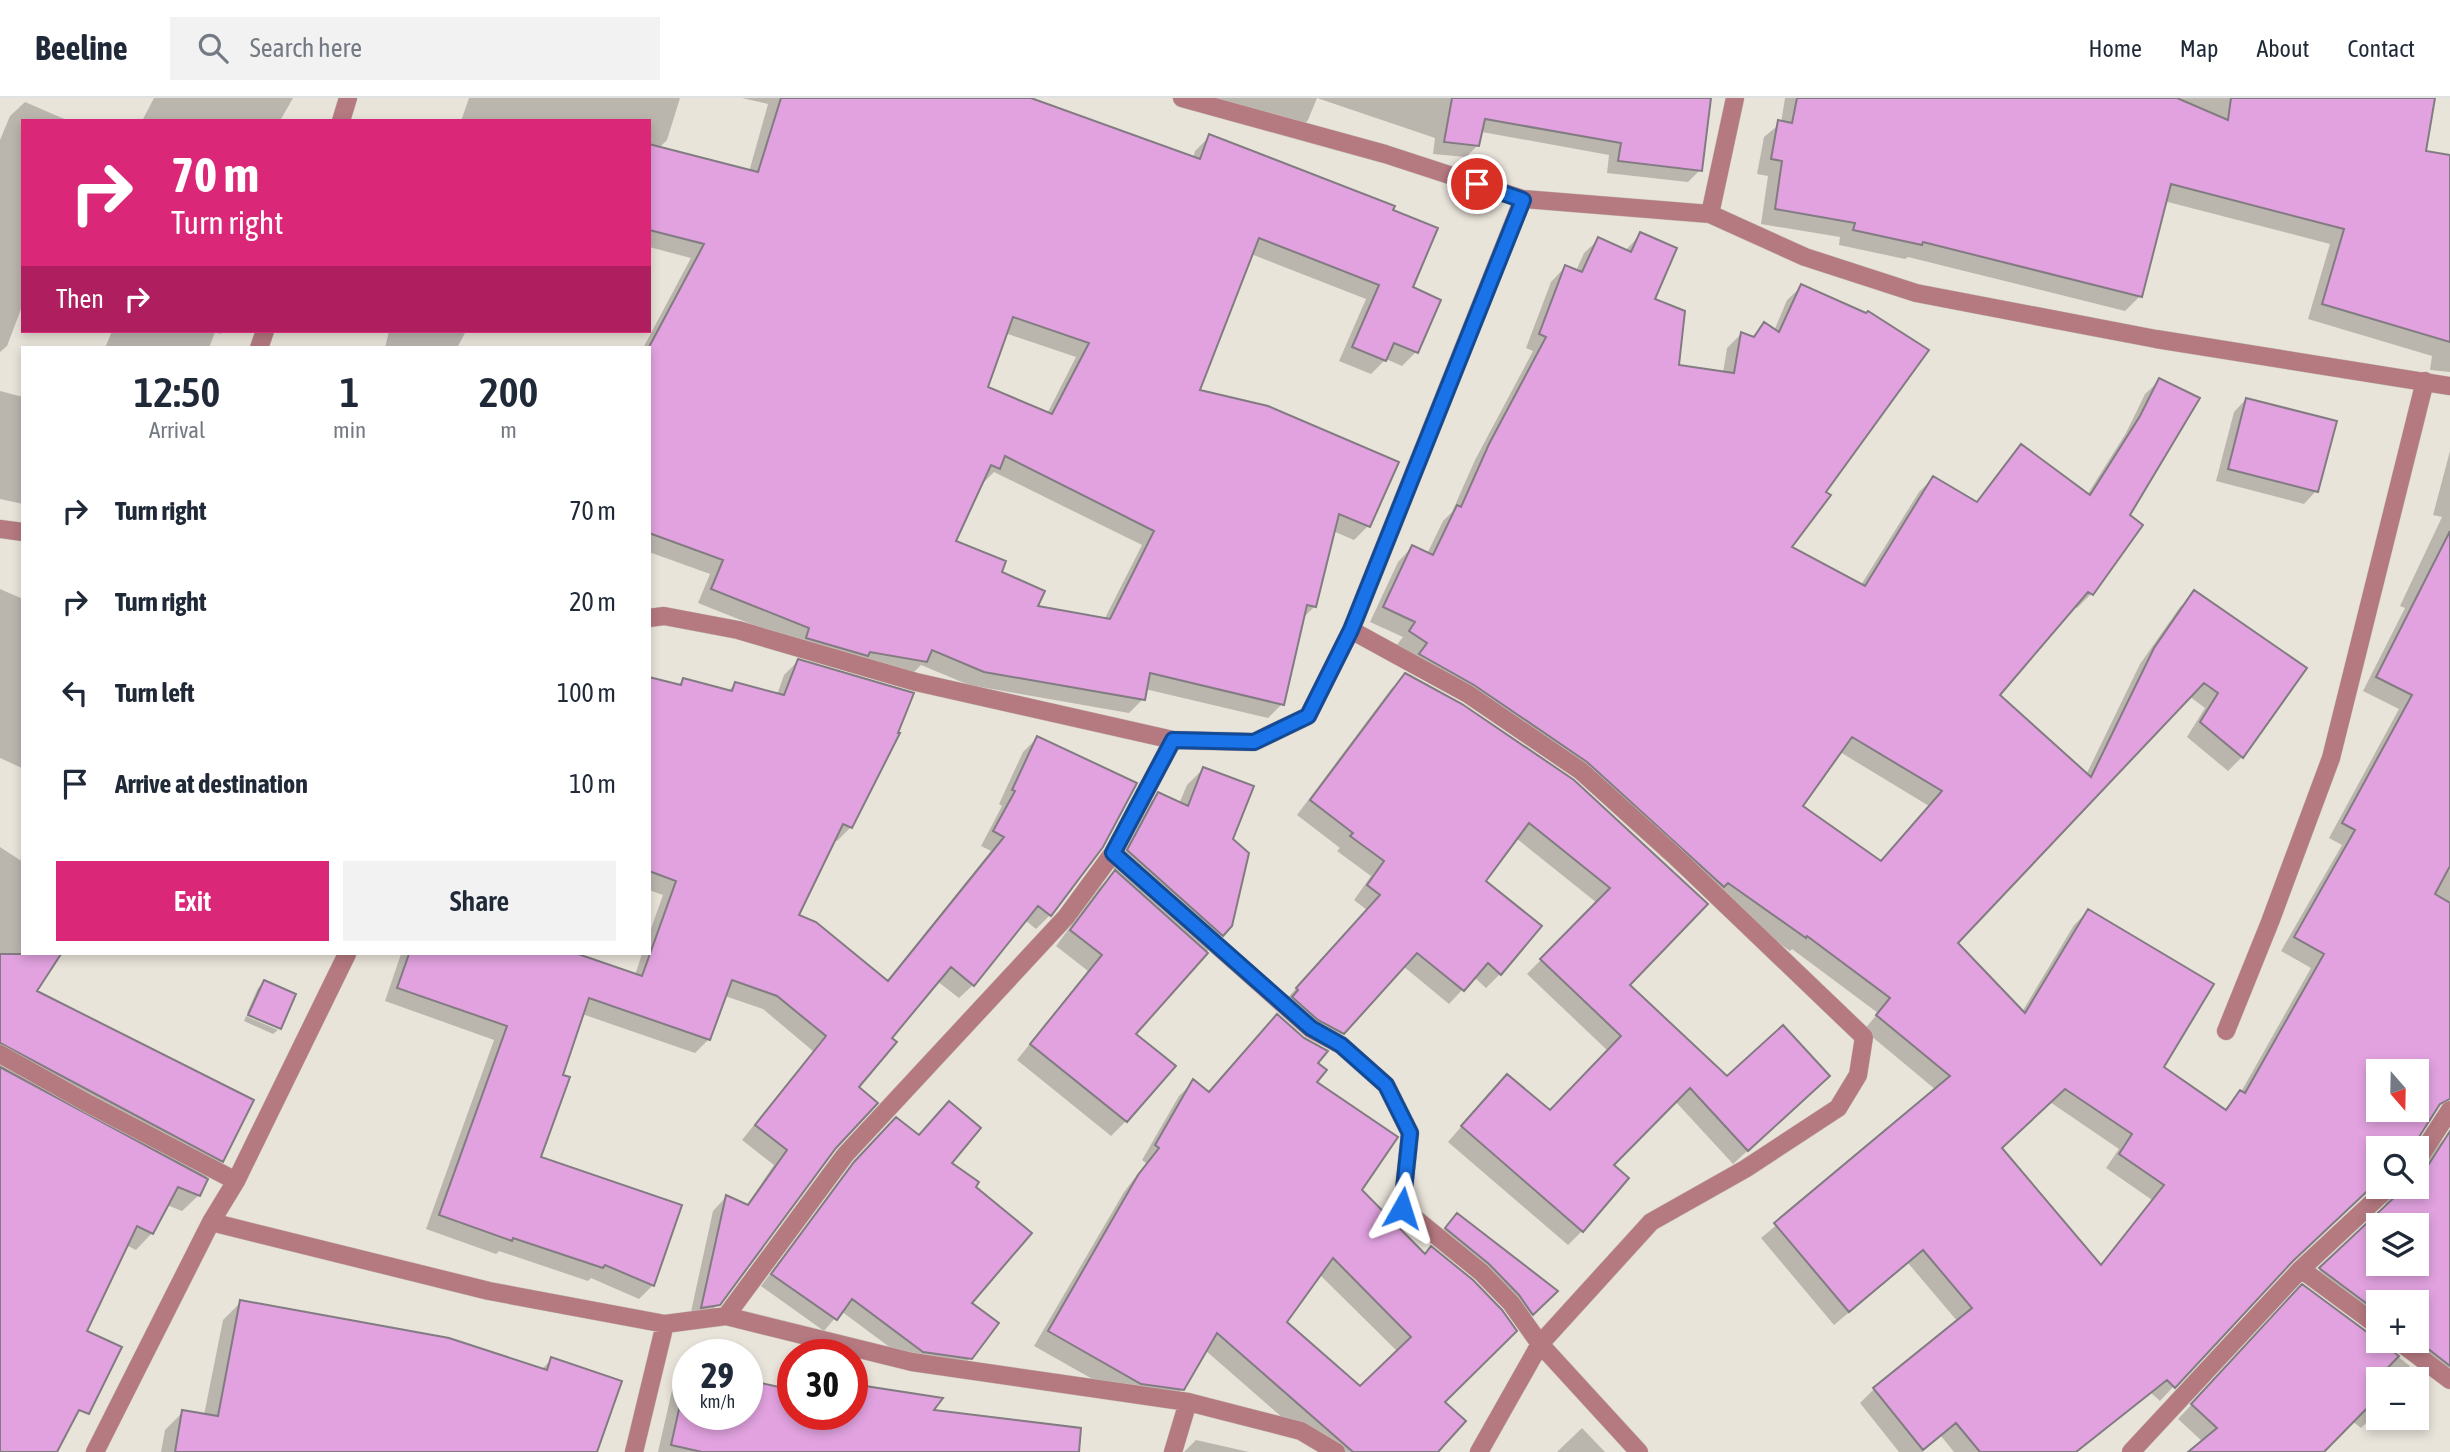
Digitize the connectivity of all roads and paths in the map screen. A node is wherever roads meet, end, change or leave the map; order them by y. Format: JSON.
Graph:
{"nodes":[{"id":1,"x":348,"y":98,"type":"edge"},
{"id":2,"x":1182,"y":98,"type":"edge"},
{"id":3,"x":1735,"y":98,"type":"edge"},
{"id":4,"x":342,"y":119,"type":"edge"},
{"id":5,"x":1523,"y":200,"type":"junction"},
{"id":6,"x":1710,"y":214,"type":"junction"},
{"id":7,"x":2425,"y":381,"type":"junction"},
{"id":8,"x":2450,"y":386,"type":"edge"},
{"id":9,"x":0,"y":529,"type":"edge"},
{"id":10,"x":21,"y":532,"type":"edge"},
{"id":11,"x":651,"y":618,"type":"edge"},
{"id":12,"x":1351,"y":630,"type":"junction"},
{"id":13,"x":1173,"y":740,"type":"junction"},
{"id":14,"x":1113,"y":853,"type":"junction"},
{"id":15,"x":346,"y":955,"type":"edge"},
{"id":16,"x":2226,"y":1031,"type":"dead end"},
{"id":17,"x":0,"y":1054,"type":"edge"},
{"id":18,"x":2450,"y":1110,"type":"edge"},
{"id":19,"x":2429,"y":1142,"type":"edge"},
{"id":20,"x":236,"y":1181,"type":"junction"},
{"id":21,"x":2376,"y":1199,"type":"edge"},
{"id":22,"x":211,"y":1222,"type":"junction"},
{"id":23,"x":2301,"y":1269,"type":"junction"},
{"id":24,"x":726,"y":1316,"type":"junction"},
{"id":25,"x":2366,"y":1317,"type":"edge"},
{"id":26,"x":665,"y":1324,"type":"junction"},
{"id":27,"x":1540,"y":1344,"type":"junction"},
{"id":28,"x":2414,"y":1353,"type":"edge"},
{"id":29,"x":2450,"y":1380,"type":"edge"},
{"id":30,"x":1188,"y":1402,"type":"junction"},
{"id":31,"x":95,"y":1452,"type":"edge"},
{"id":32,"x":634,"y":1452,"type":"edge"},
{"id":33,"x":1173,"y":1452,"type":"edge"},
{"id":34,"x":1336,"y":1452,"type":"edge"},
{"id":35,"x":1479,"y":1452,"type":"edge"},
{"id":36,"x":1639,"y":1452,"type":"edge"},
{"id":37,"x":2131,"y":1452,"type":"edge"}],
"edges":[{"from":1,"to":4,"type":"street"},
{"from":2,"to":5,"type":"street"},
{"from":3,"to":6,"type":"street"},
{"from":5,"to":6,"type":"street"},
{"from":5,"to":12,"type":"street"},
{"from":6,"to":7,"type":"street"},
{"from":7,"to":8,"type":"street"},
{"from":7,"to":16,"type":"street"},
{"from":9,"to":10,"type":"street"},
{"from":11,"to":13,"type":"street"},
{"from":12,"to":13,"type":"street"},
{"from":12,"to":27,"type":"street"},
{"from":13,"to":14,"type":"street"},
{"from":14,"to":24,"type":"street"},
{"from":14,"to":27,"type":"street"},
{"from":15,"to":20,"type":"street"},
{"from":17,"to":20,"type":"street"},
{"from":18,"to":19,"type":"street"},
{"from":20,"to":22,"type":"street"},
{"from":21,"to":23,"type":"street"},
{"from":22,"to":26,"type":"street"},
{"from":22,"to":31,"type":"street"},
{"from":23,"to":25,"type":"street"},
{"from":23,"to":37,"type":"street"},
{"from":24,"to":26,"type":"street"},
{"from":24,"to":30,"type":"street"},
{"from":26,"to":32,"type":"street"},
{"from":27,"to":35,"type":"street"},
{"from":27,"to":36,"type":"street"},
{"from":28,"to":29,"type":"street"},
{"from":30,"to":33,"type":"street"},
{"from":30,"to":34,"type":"street"}]}
